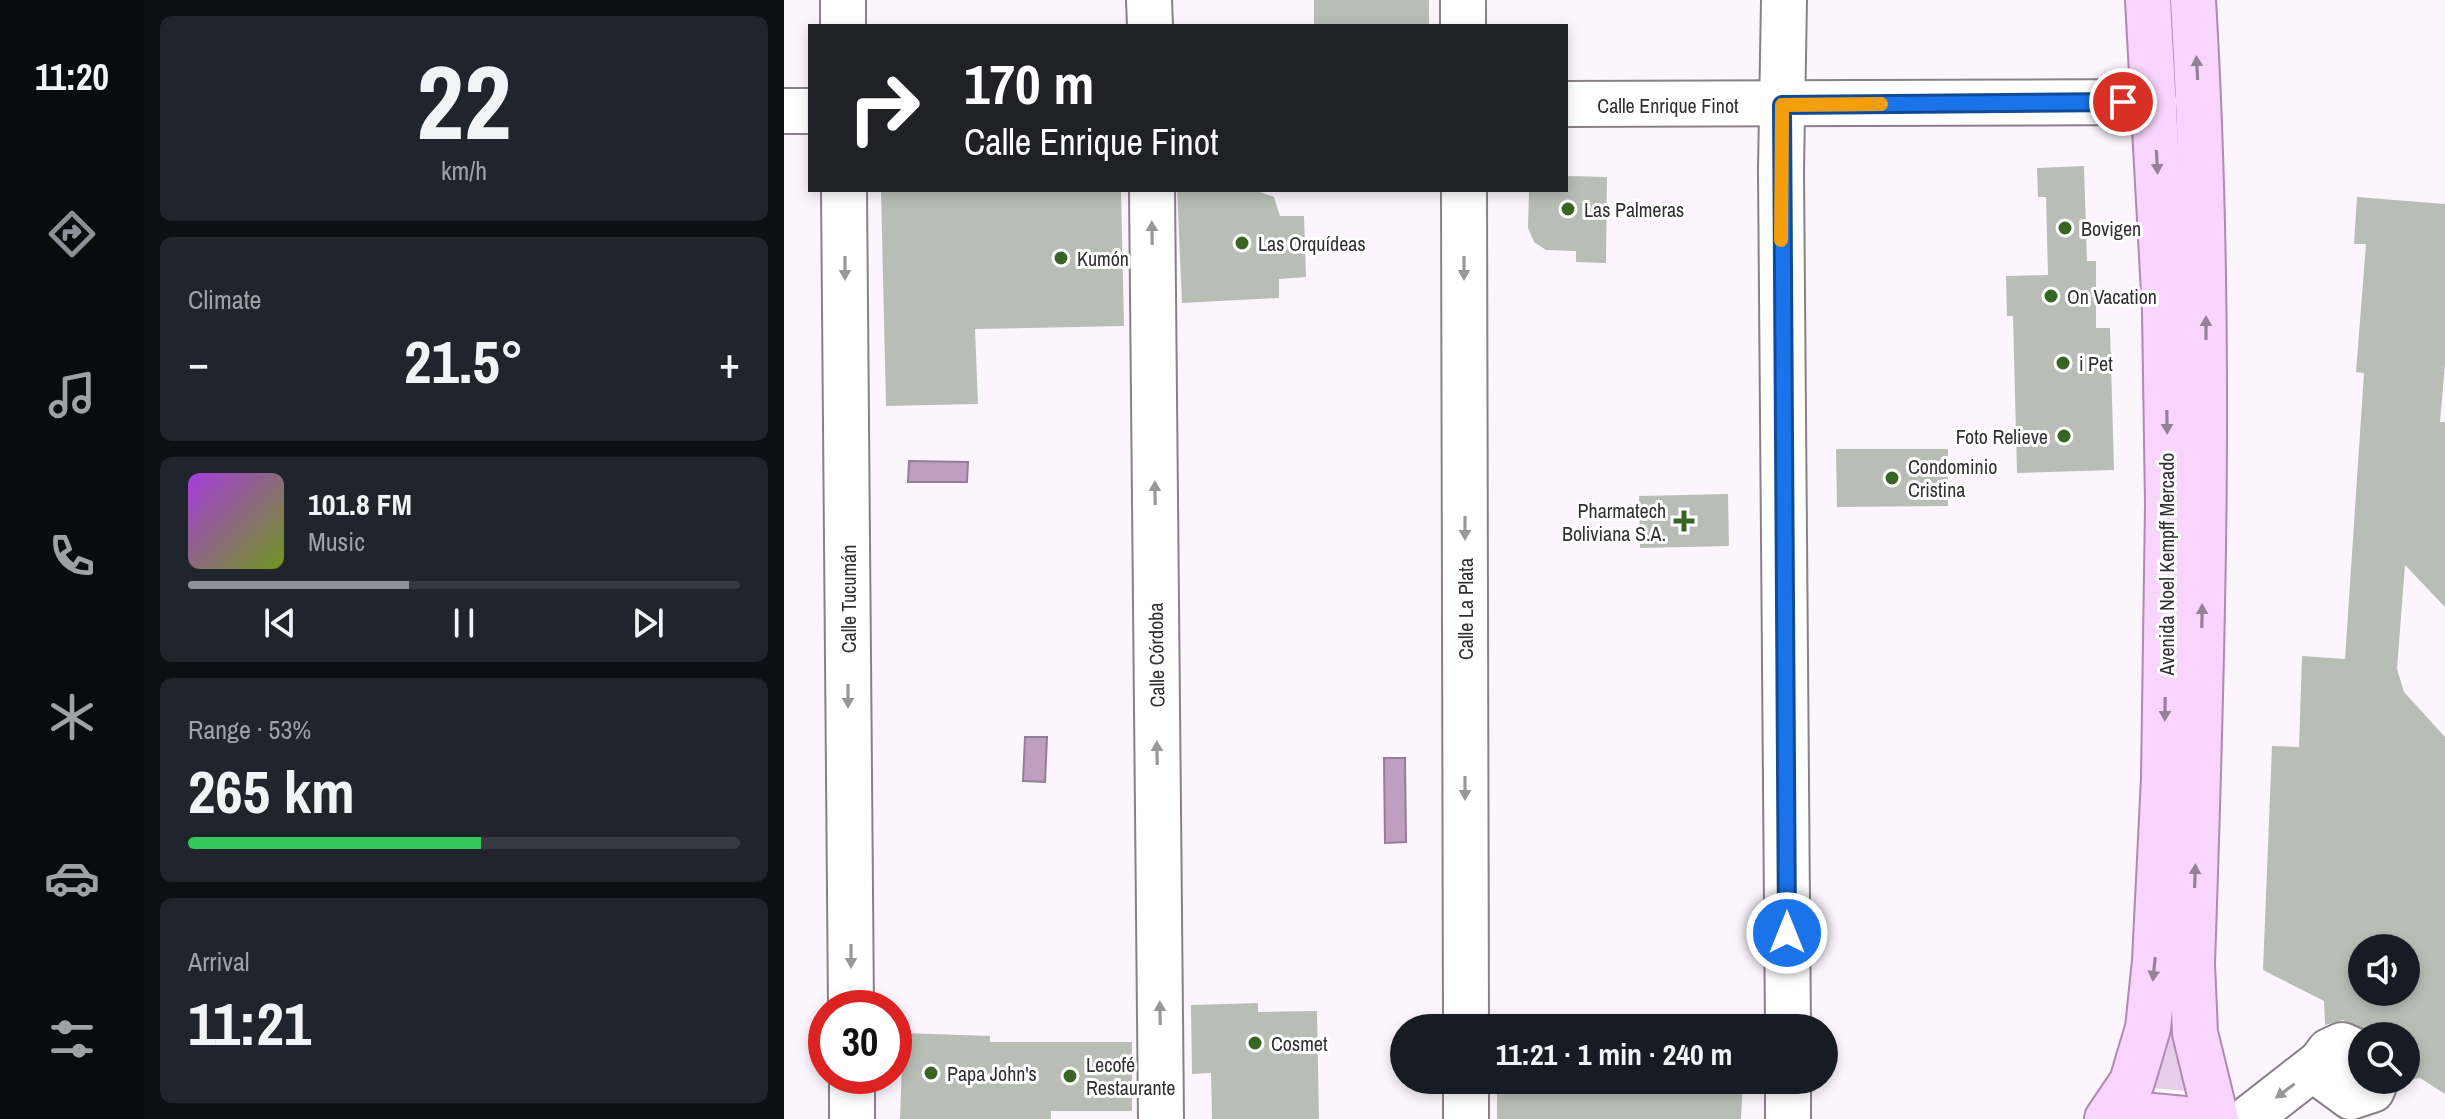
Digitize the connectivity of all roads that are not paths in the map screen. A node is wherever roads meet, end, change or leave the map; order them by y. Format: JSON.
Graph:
{"nodes":[{"id":1,"x":843,"y":0,"type":"edge"},
{"id":2,"x":1149,"y":0,"type":"edge"},
{"id":3,"x":1463,"y":0,"type":"edge"},
{"id":4,"x":1784,"y":0,"type":"edge"},
{"id":5,"x":2148,"y":0,"type":"edge"},
{"id":6,"x":2193,"y":0,"type":"edge"},
{"id":7,"x":843,"y":24,"type":"edge"},
{"id":8,"x":1150,"y":24,"type":"edge"},
{"id":9,"x":1463,"y":24,"type":"edge"},
{"id":10,"x":2154,"y":102,"type":"junction"},
{"id":11,"x":1568,"y":104,"type":"edge"},
{"id":12,"x":1782,"y":105,"type":"junction"},
{"id":13,"x":784,"y":111,"type":"edge"},
{"id":14,"x":808,"y":111,"type":"edge"},
{"id":15,"x":844,"y":192,"type":"edge"},
{"id":16,"x":1152,"y":192,"type":"edge"},
{"id":17,"x":1464,"y":192,"type":"edge"},
{"id":18,"x":851,"y":990,"type":"edge"},
{"id":19,"x":1466,"y":1014,"type":"edge"},
{"id":20,"x":1788,"y":1014,"type":"edge"},
{"id":21,"x":2342,"y":1058,"type":"edge"},
{"id":22,"x":852,"y":1094,"type":"edge"},
{"id":23,"x":1466,"y":1094,"type":"edge"},
{"id":24,"x":1788,"y":1094,"type":"edge"},
{"id":25,"x":2354,"y":1099,"type":"edge"},
{"id":26,"x":852,"y":1119,"type":"edge"},
{"id":27,"x":1161,"y":1119,"type":"edge"},
{"id":28,"x":1466,"y":1119,"type":"edge"},
{"id":29,"x":1788,"y":1119,"type":"edge"},
{"id":30,"x":2107,"y":1119,"type":"edge"},
{"id":31,"x":2127,"y":1119,"type":"edge"},
{"id":32,"x":2184,"y":1119,"type":"edge"},
{"id":33,"x":2216,"y":1119,"type":"edge"},
{"id":34,"x":2248,"y":1119,"type":"edge"}],
"edges":[{"from":1,"to":7,"type":"street"},
{"from":2,"to":8,"type":"street"},
{"from":3,"to":9,"type":"street"},
{"from":4,"to":12,"type":"street"},
{"from":5,"to":10,"type":"main road","name":"Avenida Noel Kempff Mercado"},
{"from":33,"to":6,"type":"main road","name":"Avenida Noel Kempff Mercado","one_way":true},
{"from":10,"to":12,"type":"street","name":"Calle Enrique Finot"},
{"from":10,"to":30,"type":"main road","name":"Avenida Noel Kempff Mercado","one_way":true},
{"from":11,"to":12,"type":"street","name":"Calle Enrique Finot"},
{"from":12,"to":20,"type":"street"},
{"from":13,"to":14,"type":"street"},
{"from":15,"to":18,"type":"street","name":"Calle Tucumán","one_way":true},
{"from":27,"to":16,"type":"street","name":"Calle Córdoba","one_way":true},
{"from":17,"to":19,"type":"street","name":"Calle La Plata","one_way":true},
{"from":21,"to":25,"type":"street"},
{"from":21,"to":34,"type":"street","one_way":true},
{"from":22,"to":26,"type":"street"},
{"from":23,"to":28,"type":"street"},
{"from":24,"to":29,"type":"street"},
{"from":31,"to":32,"type":"main road"}]}
